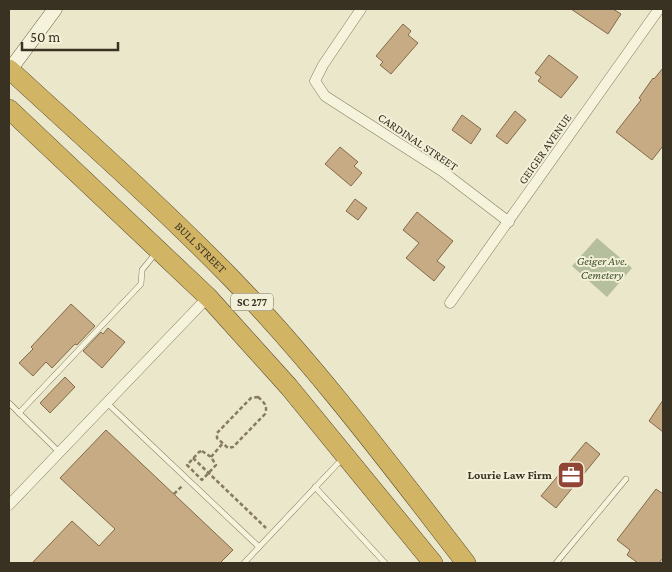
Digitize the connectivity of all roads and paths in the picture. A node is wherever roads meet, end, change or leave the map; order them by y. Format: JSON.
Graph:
{"nodes":[{"id":1,"x":55,"y":9,"type":"edge"},
{"id":2,"x":361,"y":9,"type":"edge"},
{"id":3,"x":659,"y":9,"type":"edge"},
{"id":4,"x":9,"y":70,"type":"edge"},
{"id":5,"x":9,"y":109,"type":"edge"},
{"id":6,"x":509,"y":222,"type":"junction"},
{"id":7,"x":158,"y":249,"type":"junction"},
{"id":8,"x":208,"y":297,"type":"junction"},
{"id":9,"x":450,"y":303,"type":"dead end"},
{"id":10,"x":107,"y":402,"type":"junction"},
{"id":11,"x":9,"y":403,"type":"edge"},
{"id":12,"x":19,"y":413,"type":"junction"},
{"id":13,"x":223,"y":443,"type":"junction"},
{"id":14,"x":60,"y":452,"type":"junction"},
{"id":15,"x":346,"y":455,"type":"junction"},
{"id":16,"x":211,"y":457,"type":"junction"},
{"id":17,"x":193,"y":458,"type":"junction"},
{"id":18,"x":187,"y":465,"type":"dead end"},
{"id":19,"x":208,"y":473,"type":"junction"},
{"id":20,"x":626,"y":479,"type":"dead end"},
{"id":21,"x":202,"y":480,"type":"dead end"},
{"id":22,"x":315,"y":486,"type":"junction"},
{"id":23,"x":9,"y":506,"type":"edge"},
{"id":24,"x":272,"y":534,"type":"junction"},
{"id":25,"x":259,"y":547,"type":"junction"},
{"id":26,"x":244,"y":563,"type":"edge"},
{"id":27,"x":385,"y":563,"type":"edge"},
{"id":28,"x":433,"y":563,"type":"edge"},
{"id":29,"x":466,"y":563,"type":"edge"},
{"id":30,"x":556,"y":563,"type":"edge"}],
"edges":[{"from":1,"to":4,"type":"street"},
{"from":2,"to":6,"type":"street","name":"CARDINAL STREET"},
{"from":3,"to":6,"type":"street","name":"GEIGER AVENUE"},
{"from":4,"to":29,"type":"highway","name":"BULL STREET","number":"SC 277"},
{"from":5,"to":7,"type":"highway","number":"SC 277"},
{"from":6,"to":9,"type":"street","name":"GEIGER AVENUE"},
{"from":7,"to":8,"type":"highway","number":"SC 277"},
{"from":7,"to":12,"type":"lane"},
{"from":8,"to":10,"type":"street"},
{"from":8,"to":15,"type":"highway","number":"SC 277"},
{"from":10,"to":14,"type":"street"},
{"from":10,"to":25,"type":"lane"},
{"from":11,"to":12,"type":"lane"},
{"from":12,"to":14,"type":"lane"},
{"from":13,"to":13,"type":"path"},
{"from":13,"to":16,"type":"path"},
{"from":14,"to":23,"type":"street"},
{"from":15,"to":22,"type":"lane"},
{"from":15,"to":28,"type":"highway","number":"SC 277"},
{"from":16,"to":17,"type":"path"},
{"from":16,"to":19,"type":"path"},
{"from":17,"to":18,"type":"path"},
{"from":17,"to":19,"type":"path"},
{"from":19,"to":21,"type":"path"},
{"from":19,"to":24,"type":"path"},
{"from":20,"to":30,"type":"lane"},
{"from":22,"to":24,"type":"lane"},
{"from":22,"to":27,"type":"lane"},
{"from":24,"to":25,"type":"lane"},
{"from":25,"to":26,"type":"lane"}]}
